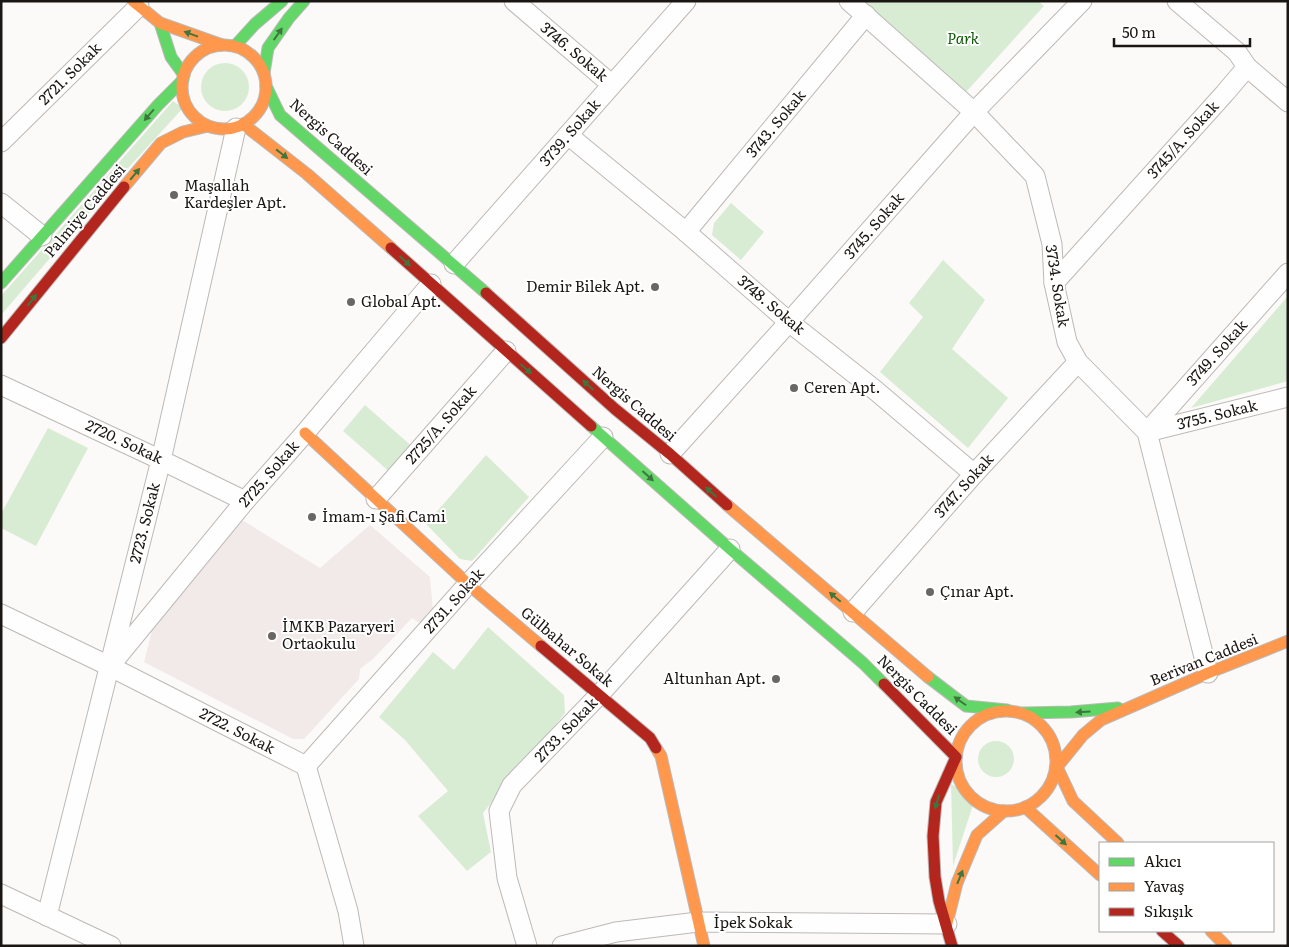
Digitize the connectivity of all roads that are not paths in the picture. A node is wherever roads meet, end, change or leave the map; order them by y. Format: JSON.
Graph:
{"nodes":[{"id":1,"x":282,"y":1,"type":"edge"},
{"id":2,"x":304,"y":1,"type":"edge"},
{"id":3,"x":514,"y":1,"type":"edge"},
{"id":4,"x":686,"y":1,"type":"edge"},
{"id":5,"x":849,"y":1,"type":"edge"},
{"id":6,"x":1082,"y":1,"type":"edge"},
{"id":7,"x":1177,"y":1,"type":"edge"},
{"id":8,"x":136,"y":4,"type":"edge"},
{"id":9,"x":866,"y":15,"type":"junction"},
{"id":10,"x":160,"y":23,"type":"junction"},
{"id":11,"x":222,"y":45,"type":"junction"},
{"id":12,"x":235,"y":46,"type":"junction"},
{"id":13,"x":1247,"y":67,"type":"junction"},
{"id":14,"x":264,"y":73,"type":"junction"},
{"id":15,"x":183,"y":77,"type":"junction"},
{"id":16,"x":611,"y":84,"type":"junction"},
{"id":17,"x":266,"y":86,"type":"junction"},
{"id":18,"x":1288,"y":102,"type":"edge"},
{"id":19,"x":974,"y":112,"type":"junction"},
{"id":20,"x":208,"y":126,"type":"junction"},
{"id":21,"x":240,"y":126,"type":"junction"},
{"id":22,"x":568,"y":135,"type":"junction"},
{"id":23,"x":1,"y":142,"type":"edge"},
{"id":24,"x":1,"y":203,"type":"edge"},
{"id":25,"x":686,"y":232,"type":"junction"},
{"id":26,"x":42,"y":236,"type":"junction"},
{"id":27,"x":454,"y":264,"type":"junction"},
{"id":28,"x":1288,"y":273,"type":"edge"},
{"id":29,"x":1,"y":283,"type":"edge"},
{"id":30,"x":1054,"y":283,"type":"junction"},
{"id":31,"x":431,"y":284,"type":"junction"},
{"id":32,"x":789,"y":322,"type":"junction"},
{"id":33,"x":1,"y":338,"type":"edge"},
{"id":34,"x":506,"y":351,"type":"junction"},
{"id":35,"x":1078,"y":362,"type":"junction"},
{"id":36,"x":1,"y":385,"type":"edge"},
{"id":37,"x":1288,"y":397,"type":"edge"},
{"id":38,"x":1147,"y":432,"type":"junction"},
{"id":39,"x":305,"y":433,"type":"junction"},
{"id":40,"x":603,"y":437,"type":"junction"},
{"id":41,"x":670,"y":454,"type":"junction"},
{"id":42,"x":161,"y":460,"type":"junction"},
{"id":43,"x":974,"y":474,"type":"junction"},
{"id":44,"x":376,"y":499,"type":"junction"},
{"id":45,"x":245,"y":501,"type":"junction"},
{"id":46,"x":730,"y":550,"type":"junction"},
{"id":47,"x":468,"y":584,"type":"junction"},
{"id":48,"x":853,"y":612,"type":"junction"},
{"id":49,"x":1,"y":614,"type":"edge"},
{"id":50,"x":1288,"y":641,"type":"edge"},
{"id":51,"x":109,"y":666,"type":"junction"},
{"id":52,"x":1208,"y":673,"type":"junction"},
{"id":53,"x":600,"y":694,"type":"junction"},
{"id":54,"x":1131,"y":706,"type":"junction"},
{"id":55,"x":1007,"y":710,"type":"junction"},
{"id":56,"x":1023,"y":713,"type":"junction"},
{"id":57,"x":956,"y":757,"type":"junction"},
{"id":58,"x":306,"y":766,"type":"junction"},
{"id":59,"x":1057,"y":767,"type":"junction"},
{"id":60,"x":1025,"y":808,"type":"junction"},
{"id":61,"x":1004,"y":811,"type":"junction"},
{"id":62,"x":1117,"y":842,"type":"edge"},
{"id":63,"x":1099,"y":874,"type":"edge"},
{"id":64,"x":1,"y":894,"type":"edge"},
{"id":65,"x":47,"y":916,"type":"junction"},
{"id":66,"x":698,"y":922,"type":"junction"},
{"id":67,"x":947,"y":924,"type":"junction"},
{"id":68,"x":1163,"y":932,"type":"edge"},
{"id":69,"x":1211,"y":932,"type":"edge"},
{"id":70,"x":111,"y":946,"type":"edge"},
{"id":71,"x":354,"y":946,"type":"edge"},
{"id":72,"x":527,"y":946,"type":"edge"},
{"id":73,"x":562,"y":946,"type":"edge"},
{"id":74,"x":704,"y":946,"type":"edge"},
{"id":75,"x":952,"y":946,"type":"edge"},
{"id":76,"x":1179,"y":946,"type":"edge"},
{"id":77,"x":1226,"y":946,"type":"edge"}],
"edges":[{"from":1,"to":12,"type":"main road"},
{"from":14,"to":2,"type":"main road","one_way":true},
{"from":3,"to":16,"type":"street","name":"3746. Sokak"},
{"from":4,"to":16,"type":"street","name":"3739. Sokak"},
{"from":5,"to":9,"type":"street","name":"3734. Sokak"},
{"from":6,"to":19,"type":"street","name":"3745. Sokak"},
{"from":7,"to":13,"type":"street"},
{"from":8,"to":10,"type":"main road"},
{"from":8,"to":23,"type":"street","name":"2721. Sokak"},
{"from":9,"to":19,"type":"street","name":"3734. Sokak"},
{"from":9,"to":25,"type":"street","name":"3743. Sokak"},
{"from":11,"to":10,"type":"main road","one_way":true},
{"from":10,"to":15,"type":"main road"},
{"from":11,"to":12,"type":"main road"},
{"from":11,"to":15,"type":"main road"},
{"from":12,"to":14,"type":"main road"},
{"from":13,"to":18,"type":"street"},
{"from":13,"to":30,"type":"street","name":"3745/A. Sokak"},
{"from":14,"to":17,"type":"main road"},
{"from":15,"to":20,"type":"main road"},
{"from":15,"to":26,"type":"main road","name":"Palmiye Caddesi","one_way":true},
{"from":16,"to":22,"type":"street","name":"3739. Sokak"},
{"from":17,"to":21,"type":"main road"},
{"from":17,"to":27,"type":"main road","name":"Nergis Caddesi"},
{"from":19,"to":30,"type":"street","name":"3734. Sokak"},
{"from":19,"to":32,"type":"street","name":"3745. Sokak"},
{"from":20,"to":21,"type":"main road"},
{"from":33,"to":20,"type":"main road","name":"Palmiye Caddesi","one_way":true},
{"from":21,"to":31,"type":"main road","name":"Nergis Caddesi","one_way":true},
{"from":21,"to":42,"type":"street","name":"2723. Sokak"},
{"from":22,"to":25,"type":"street","name":"3748. Sokak"},
{"from":22,"to":27,"type":"street","name":"3739. Sokak"},
{"from":24,"to":26,"type":"street"},
{"from":25,"to":32,"type":"street","name":"3748. Sokak"},
{"from":26,"to":29,"type":"main road","name":"Palmiye Caddesi"},
{"from":41,"to":27,"type":"main road","name":"Nergis Caddesi","one_way":true},
{"from":28,"to":38,"type":"street","name":"3749. Sokak"},
{"from":30,"to":35,"type":"street","name":"3734. Sokak"},
{"from":31,"to":34,"type":"main road","name":"Nergis Caddesi"},
{"from":31,"to":39,"type":"street","name":"2725. Sokak"},
{"from":32,"to":41,"type":"street","name":"3745. Sokak"},
{"from":32,"to":43,"type":"street","name":"3748. Sokak"},
{"from":34,"to":40,"type":"main road","name":"Nergis Caddesi","one_way":true},
{"from":34,"to":44,"type":"street","name":"2725/A. Sokak"},
{"from":35,"to":38,"type":"street","name":"3734. Sokak"},
{"from":35,"to":43,"type":"street","name":"3747. Sokak"},
{"from":36,"to":42,"type":"street","name":"2720. Sokak"},
{"from":37,"to":38,"type":"street","name":"3755. Sokak"},
{"from":38,"to":52,"type":"street"},
{"from":39,"to":44,"type":"main road","name":"Gülbahar Sokak"},
{"from":39,"to":45,"type":"street","name":"2725. Sokak"},
{"from":40,"to":46,"type":"main road","name":"Nergis Caddesi","one_way":true},
{"from":40,"to":47,"type":"street","name":"2731. Sokak"},
{"from":48,"to":41,"type":"main road","name":"Nergis Caddesi","one_way":true},
{"from":42,"to":45,"type":"street","name":"2720. Sokak"},
{"from":42,"to":51,"type":"street","name":"2723. Sokak"},
{"from":43,"to":48,"type":"street","name":"3747. Sokak"},
{"from":44,"to":47,"type":"main road","name":"Gülbahar Sokak"},
{"from":45,"to":51,"type":"street","name":"2725. Sokak"},
{"from":46,"to":53,"type":"street","name":"2733. Sokak"},
{"from":46,"to":57,"type":"main road","name":"Nergis Caddesi"},
{"from":47,"to":53,"type":"main road","name":"Gülbahar Sokak"},
{"from":47,"to":58,"type":"street","name":"2731. Sokak"},
{"from":55,"to":48,"type":"main road","name":"Nergis Caddesi","one_way":true},
{"from":49,"to":51,"type":"street","name":"2722. Sokak"},
{"from":50,"to":52,"type":"main road","name":"Berivan Caddesi"},
{"from":51,"to":58,"type":"street","name":"2722. Sokak"},
{"from":51,"to":65,"type":"street","name":"2723. Sokak"},
{"from":52,"to":54,"type":"main road","name":"Berivan Caddesi"},
{"from":53,"to":66,"type":"main road","name":"Gülbahar Sokak"},
{"from":53,"to":72,"type":"street","name":"2733. Sokak"},
{"from":54,"to":56,"type":"main road","one_way":true},
{"from":54,"to":59,"type":"main road"},
{"from":55,"to":56,"type":"main road"},
{"from":55,"to":57,"type":"main road"},
{"from":56,"to":59,"type":"main road"},
{"from":57,"to":61,"type":"main road"},
{"from":57,"to":67,"type":"main road","one_way":true},
{"from":58,"to":71,"type":"street"},
{"from":59,"to":60,"type":"main road"},
{"from":59,"to":62,"type":"main road"},
{"from":60,"to":61,"type":"main road"},
{"from":60,"to":63,"type":"main road","one_way":true},
{"from":67,"to":61,"type":"main road","one_way":true},
{"from":64,"to":65,"type":"street"},
{"from":65,"to":70,"type":"street"},
{"from":66,"to":67,"type":"street","name":"İpek Sokak"},
{"from":66,"to":73,"type":"street","name":"İpek Sokak"},
{"from":66,"to":74,"type":"main road","name":"Gülbahar Sokak"},
{"from":67,"to":75,"type":"main road"},
{"from":68,"to":76,"type":"main road"},
{"from":69,"to":77,"type":"main road"}]}
